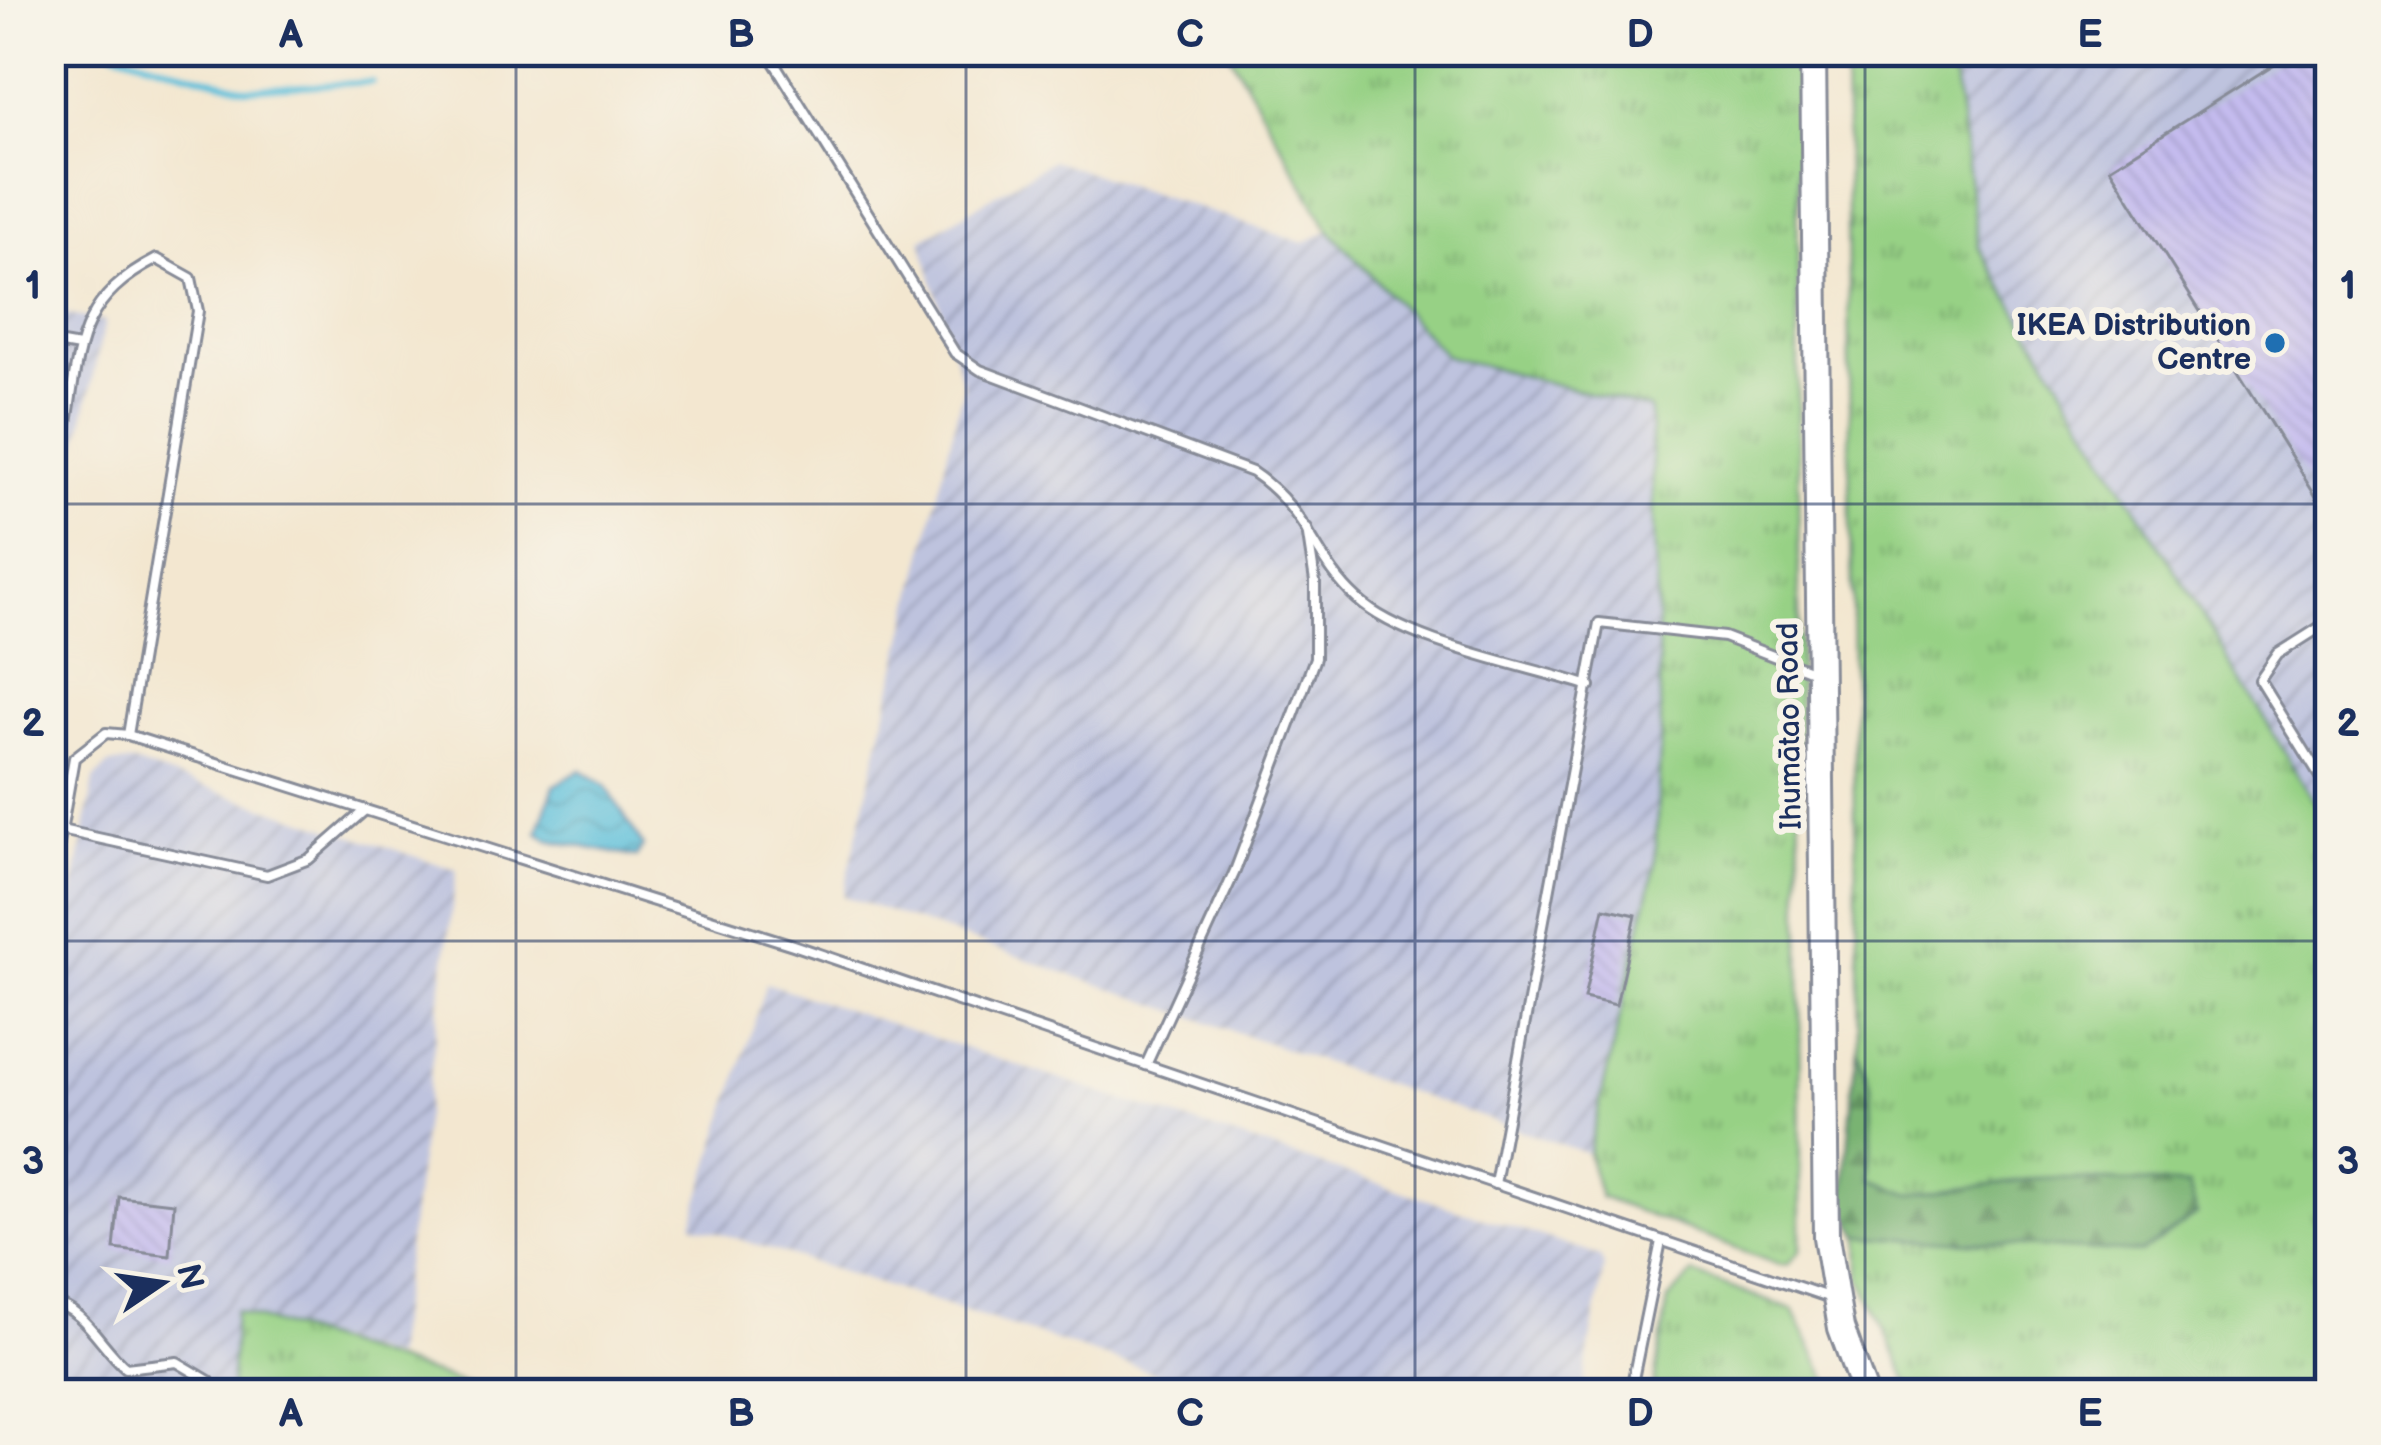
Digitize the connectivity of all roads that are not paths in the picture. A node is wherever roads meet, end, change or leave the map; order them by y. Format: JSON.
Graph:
{"nodes":[{"id":1,"x":767,"y":51,"type":"edge"},
{"id":2,"x":1813,"y":51,"type":"edge"},
{"id":3,"x":51,"y":342,"type":"edge"},
{"id":4,"x":79,"y":347,"type":"junction"},
{"id":5,"x":51,"y":467,"type":"edge"},
{"id":6,"x":1306,"y":521,"type":"junction"},
{"id":7,"x":2330,"y":621,"type":"edge"},
{"id":8,"x":1820,"y":674,"type":"junction"},
{"id":9,"x":1590,"y":686,"type":"junction"},
{"id":10,"x":128,"y":735,"type":"junction"},
{"id":11,"x":2330,"y":793,"type":"edge"},
{"id":12,"x":365,"y":810,"type":"junction"},
{"id":13,"x":61,"y":830,"type":"junction"},
{"id":14,"x":51,"y":890,"type":"edge"},
{"id":15,"x":1146,"y":1065,"type":"junction"},
{"id":16,"x":1496,"y":1184,"type":"junction"},
{"id":17,"x":1660,"y":1240,"type":"junction"},
{"id":18,"x":1834,"y":1299,"type":"junction"},
{"id":19,"x":51,"y":1302,"type":"edge"},
{"id":20,"x":211,"y":1394,"type":"edge"},
{"id":21,"x":1630,"y":1394,"type":"edge"},
{"id":22,"x":1865,"y":1394,"type":"edge"}],
"edges":[{"from":1,"to":6,"type":"lane"},
{"from":2,"to":8,"type":"street","name":"Ihumātao Road"},
{"from":3,"to":4,"type":"lane"},
{"from":4,"to":5,"type":"lane"},
{"from":4,"to":10,"type":"lane"},
{"from":6,"to":9,"type":"lane"},
{"from":6,"to":15,"type":"lane"},
{"from":7,"to":11,"type":"lane"},
{"from":8,"to":9,"type":"lane"},
{"from":8,"to":18,"type":"street","name":"Ihumātao Road"},
{"from":9,"to":16,"type":"lane"},
{"from":10,"to":12,"type":"lane"},
{"from":10,"to":13,"type":"lane"},
{"from":12,"to":13,"type":"lane"},
{"from":12,"to":15,"type":"lane"},
{"from":13,"to":14,"type":"lane"},
{"from":15,"to":16,"type":"lane"},
{"from":16,"to":17,"type":"lane"},
{"from":17,"to":18,"type":"lane"},
{"from":17,"to":21,"type":"lane"},
{"from":18,"to":22,"type":"street","name":"Ihumātao Road"},
{"from":19,"to":20,"type":"lane"}]}
